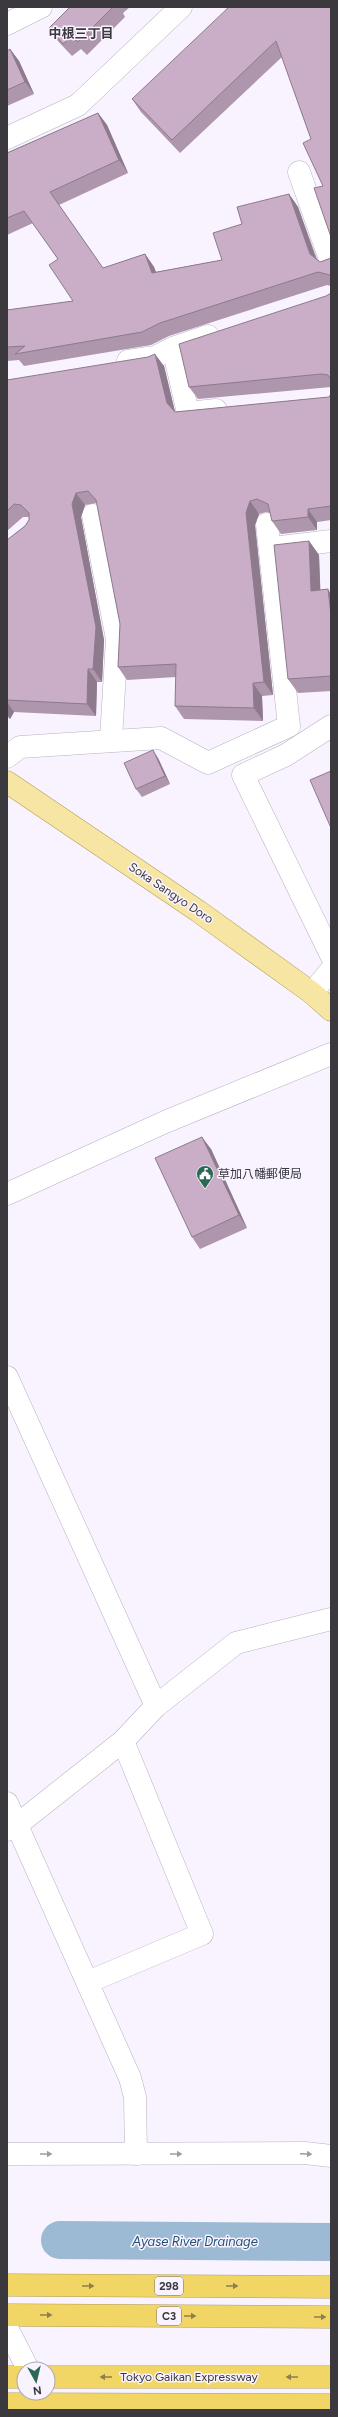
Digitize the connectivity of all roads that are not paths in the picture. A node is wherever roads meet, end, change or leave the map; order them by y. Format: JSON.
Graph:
{"nodes":[{"id":1,"x":41,"y":7,"type":"edge"},
{"id":2,"x":181,"y":7,"type":"edge"},
{"id":3,"x":7,"y":24,"type":"edge"},
{"id":4,"x":7,"y":138,"type":"edge"},
{"id":5,"x":299,"y":172,"type":"dead end"},
{"id":6,"x":322,"y":207,"type":"edge"},
{"id":7,"x":331,"y":262,"type":"edge"},
{"id":8,"x":225,"y":331,"type":"edge"},
{"id":9,"x":172,"y":348,"type":"junction"},
{"id":10,"x":108,"y":365,"type":"edge"},
{"id":11,"x":236,"y":408,"type":"edge"},
{"id":12,"x":93,"y":515,"type":"dead end"},
{"id":13,"x":268,"y":524,"type":"edge"},
{"id":14,"x":331,"y":541,"type":"edge"},
{"id":15,"x":270,"y":548,"type":"junction"},
{"id":16,"x":288,"y":717,"type":"junction"},
{"id":17,"x":324,"y":730,"type":"edge"},
{"id":18,"x":111,"y":739,"type":"junction"},
{"id":19,"x":7,"y":757,"type":"edge"},
{"id":20,"x":7,"y":782,"type":"edge"},
{"id":21,"x":331,"y":955,"type":"edge"},
{"id":22,"x":331,"y":970,"type":"edge"},
{"id":23,"x":312,"y":993,"type":"junction"},
{"id":24,"x":331,"y":1010,"type":"edge"},
{"id":25,"x":331,"y":1054,"type":"edge"},
{"id":26,"x":7,"y":1194,"type":"edge"},
{"id":27,"x":7,"y":1377,"type":"edge"},
{"id":28,"x":331,"y":1619,"type":"edge"},
{"id":29,"x":156,"y":1706,"type":"junction"},
{"id":30,"x":123,"y":1741,"type":"junction"},
{"id":31,"x":7,"y":1803,"type":"edge"},
{"id":32,"x":12,"y":1827,"type":"edge"},
{"id":33,"x":88,"y":1982,"type":"junction"},
{"id":34,"x":7,"y":2154,"type":"edge"},
{"id":35,"x":136,"y":2154,"type":"junction"},
{"id":36,"x":331,"y":2156,"type":"edge"},
{"id":37,"x":7,"y":2285,"type":"edge"},
{"id":38,"x":331,"y":2287,"type":"edge"},
{"id":39,"x":7,"y":2314,"type":"edge"},
{"id":40,"x":331,"y":2317,"type":"edge"},
{"id":41,"x":7,"y":2328,"type":"edge"},
{"id":42,"x":24,"y":2361,"type":"edge"},
{"id":43,"x":56,"y":2377,"type":"edge"},
{"id":44,"x":331,"y":2377,"type":"edge"},
{"id":45,"x":46,"y":2402,"type":"edge"},
{"id":46,"x":7,"y":2404,"type":"edge"},
{"id":47,"x":331,"y":2405,"type":"edge"}],
"edges":[{"from":1,"to":3,"type":"street"},
{"from":2,"to":4,"type":"street"},
{"from":5,"to":6,"type":"street"},
{"from":6,"to":7,"type":"street"},
{"from":8,"to":9,"type":"street"},
{"from":9,"to":10,"type":"street"},
{"from":9,"to":11,"type":"street"},
{"from":12,"to":18,"type":"street"},
{"from":13,"to":15,"type":"street"},
{"from":14,"to":15,"type":"street"},
{"from":15,"to":16,"type":"street"},
{"from":16,"to":17,"type":"street"},
{"from":16,"to":18,"type":"street"},
{"from":17,"to":21,"type":"street"},
{"from":18,"to":19,"type":"street"},
{"from":20,"to":23,"type":"main road","name":"Soka Sangyo Doro"},
{"from":22,"to":23,"type":"street"},
{"from":23,"to":24,"type":"main road","name":"Soka Sangyo Doro"},
{"from":25,"to":26,"type":"street"},
{"from":27,"to":29,"type":"street"},
{"from":28,"to":29,"type":"street"},
{"from":29,"to":30,"type":"street"},
{"from":30,"to":32,"type":"street"},
{"from":30,"to":33,"type":"street"},
{"from":31,"to":32,"type":"street"},
{"from":32,"to":33,"type":"street"},
{"from":33,"to":35,"type":"street"},
{"from":34,"to":35,"type":"street","one_way":true},
{"from":35,"to":36,"type":"street","one_way":true},
{"from":37,"to":38,"type":"highway","number":"298","one_way":true},
{"from":39,"to":40,"type":"highway","number":"C3","one_way":true},
{"from":41,"to":42,"type":"street"},
{"from":44,"to":43,"type":"highway","name":"Tokyo Gaikan Expressway","one_way":true},
{"from":45,"to":46,"type":"highway"},
{"from":45,"to":47,"type":"highway"}]}
